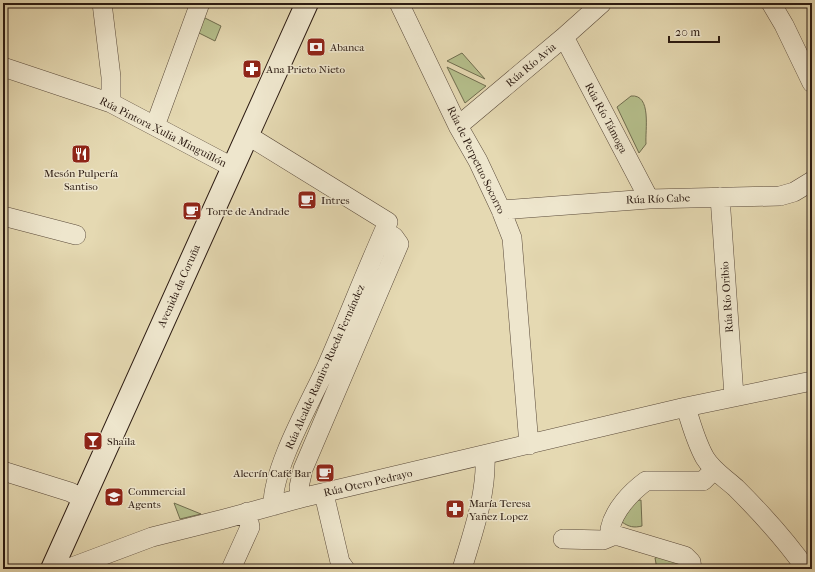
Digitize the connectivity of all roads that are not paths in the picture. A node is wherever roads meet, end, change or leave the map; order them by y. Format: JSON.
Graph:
{"nodes":[{"id":1,"x":102,"y":3,"type":"edge"},
{"id":2,"x":200,"y":3,"type":"edge"},
{"id":3,"x":307,"y":3,"type":"edge"},
{"id":4,"x":399,"y":3,"type":"edge"},
{"id":5,"x":602,"y":3,"type":"edge"},
{"id":6,"x":771,"y":3,"type":"edge"},
{"id":7,"x":564,"y":37,"type":"junction"},
{"id":8,"x":3,"y":67,"type":"edge"},
{"id":9,"x":812,"y":83,"type":"edge"},
{"id":10,"x":111,"y":103,"type":"junction"},
{"id":11,"x":155,"y":126,"type":"junction"},
{"id":12,"x":458,"y":126,"type":"junction"},
{"id":13,"x":247,"y":134,"type":"junction"},
{"id":14,"x":232,"y":167,"type":"junction"},
{"id":15,"x":812,"y":181,"type":"edge"},
{"id":16,"x":720,"y":197,"type":"junction"},
{"id":17,"x":648,"y":199,"type":"junction"},
{"id":18,"x":501,"y":210,"type":"junction"},
{"id":19,"x":3,"y":216,"type":"edge"},
{"id":20,"x":384,"y":231,"type":"junction"},
{"id":21,"x":76,"y":236,"type":"dead end"},
{"id":22,"x":812,"y":381,"type":"edge"},
{"id":23,"x":734,"y":396,"type":"junction"},
{"id":24,"x":686,"y":407,"type":"junction"},
{"id":25,"x":529,"y":445,"type":"junction"},
{"id":26,"x":485,"y":455,"type":"junction"},
{"id":27,"x":714,"y":470,"type":"junction"},
{"id":28,"x":3,"y":471,"type":"edge"},
{"id":29,"x":324,"y":494,"type":"junction"},
{"id":30,"x":301,"y":498,"type":"junction"},
{"id":31,"x":84,"y":499,"type":"junction"},
{"id":32,"x":273,"y":506,"type":"junction"},
{"id":33,"x":246,"y":512,"type":"junction"},
{"id":34,"x":615,"y":535,"type":"junction"},
{"id":35,"x":563,"y":539,"type":"dead end"},
{"id":36,"x":53,"y":568,"type":"edge"},
{"id":37,"x":231,"y":569,"type":"edge"},
{"id":38,"x":345,"y":569,"type":"edge"},
{"id":39,"x":462,"y":569,"type":"edge"},
{"id":40,"x":692,"y":569,"type":"edge"},
{"id":41,"x":806,"y":569,"type":"edge"}],
"edges":[{"from":1,"to":10,"type":"street"},
{"from":2,"to":11,"type":"street"},
{"from":3,"to":13,"type":"street","name":"Avenida da Coruña"},
{"from":4,"to":12,"type":"street","name":"Rúa de Perpetuo Socorro"},
{"from":5,"to":7,"type":"street","name":"Rúa Río Avia"},
{"from":6,"to":9,"type":"street"},
{"from":7,"to":12,"type":"street","name":"Rúa Río Avia"},
{"from":7,"to":17,"type":"street","name":"Rúa Río Támoga"},
{"from":8,"to":10,"type":"street","name":"Rúa Pintora Xulia Minguillón"},
{"from":10,"to":11,"type":"street","name":"Rúa Pintora Xulia Minguillón"},
{"from":11,"to":14,"type":"street","name":"Rúa Pintora Xulia Minguillón"},
{"from":12,"to":18,"type":"street","name":"Rúa de Perpetuo Socorro"},
{"from":13,"to":14,"type":"street","name":"Avenida da Coruña"},
{"from":13,"to":20,"type":"street"},
{"from":14,"to":31,"type":"street","name":"Avenida da Coruña"},
{"from":15,"to":16,"type":"street","name":"Rúa Río Cabe"},
{"from":16,"to":17,"type":"street","name":"Rúa Río Cabe"},
{"from":16,"to":23,"type":"street","name":"Rúa Río Oribio"},
{"from":17,"to":18,"type":"street","name":"Rúa Río Cabe"},
{"from":18,"to":25,"type":"street","name":"Rúa de Perpetuo Socorro"},
{"from":19,"to":21,"type":"street"},
{"from":20,"to":30,"type":"street","name":"Rúa Alcalde Ramiro Rueda Fernández"},
{"from":20,"to":32,"type":"street","name":"Rúa Alcalde Ramiro Rueda Fernández"},
{"from":22,"to":23,"type":"street","name":"Rúa Otero Pedrayo"},
{"from":23,"to":24,"type":"street","name":"Rúa Otero Pedrayo"},
{"from":24,"to":25,"type":"street","name":"Rúa Otero Pedrayo"},
{"from":24,"to":27,"type":"street"},
{"from":25,"to":26,"type":"street","name":"Rúa Otero Pedrayo"},
{"from":26,"to":29,"type":"street","name":"Rúa Otero Pedrayo"},
{"from":26,"to":39,"type":"street"},
{"from":27,"to":34,"type":"street"},
{"from":27,"to":41,"type":"street"},
{"from":28,"to":31,"type":"street"},
{"from":29,"to":30,"type":"street","name":"Rúa Otero Pedrayo"},
{"from":29,"to":38,"type":"street"},
{"from":30,"to":32,"type":"street","name":"Rúa Otero Pedrayo"},
{"from":31,"to":36,"type":"street","name":"Avenida da Coruña"},
{"from":32,"to":33,"type":"street","name":"Rúa Otero Pedrayo"},
{"from":33,"to":36,"type":"street","name":"Rúa Otero Pedrayo"},
{"from":33,"to":37,"type":"street"},
{"from":34,"to":35,"type":"street"},
{"from":34,"to":40,"type":"street"}]}
